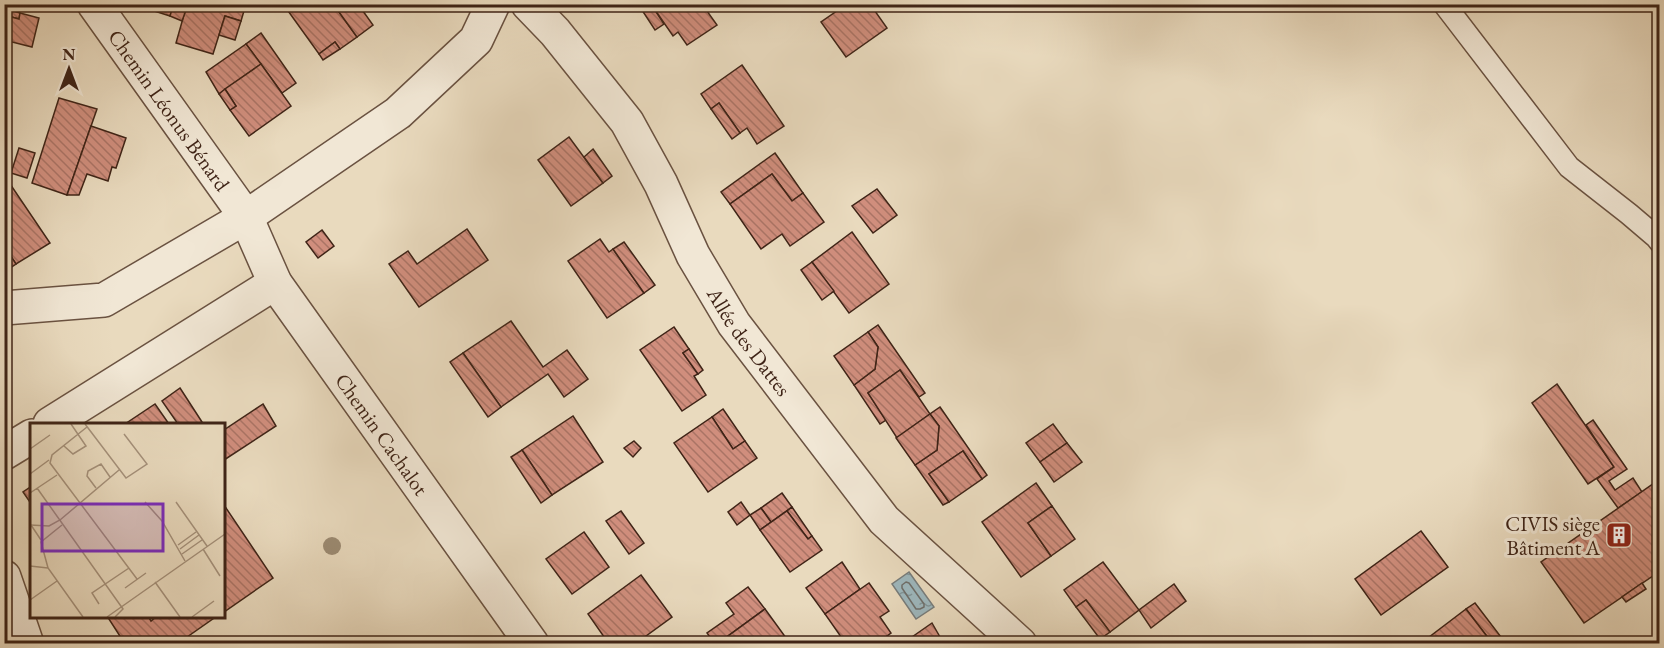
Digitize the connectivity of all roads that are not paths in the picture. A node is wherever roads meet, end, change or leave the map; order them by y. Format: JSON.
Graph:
{"nodes":[{"id":1,"x":94,"y":4,"type":"edge"},
{"id":2,"x":493,"y":4,"type":"edge"},
{"id":3,"x":528,"y":4,"type":"edge"},
{"id":4,"x":1444,"y":4,"type":"edge"},
{"id":5,"x":246,"y":217,"type":"junction"},
{"id":6,"x":1659,"y":242,"type":"edge"},
{"id":7,"x":275,"y":283,"type":"junction"},
{"id":8,"x":4,"y":308,"type":"edge"},
{"id":9,"x":52,"y":423,"type":"edge"},
{"id":10,"x":30,"y":437,"type":"edge"},
{"id":11,"x":4,"y":453,"type":"edge"},
{"id":12,"x":4,"y":577,"type":"edge"},
{"id":13,"x":27,"y":644,"type":"edge"},
{"id":14,"x":532,"y":644,"type":"edge"},
{"id":15,"x":1020,"y":644,"type":"edge"}],
"edges":[{"from":1,"to":5,"type":"street","name":"Chemin Léonus Bénard"},
{"from":2,"to":5,"type":"street"},
{"from":3,"to":15,"type":"street","name":"Allée des Dattes"},
{"from":4,"to":6,"type":"lane"},
{"from":5,"to":7,"type":"street","name":"Chemin Cachalot"},
{"from":5,"to":8,"type":"street"},
{"from":7,"to":9,"type":"street"},
{"from":7,"to":14,"type":"street","name":"Chemin Cachalot"},
{"from":10,"to":11,"type":"street"},
{"from":12,"to":13,"type":"street"}]}
